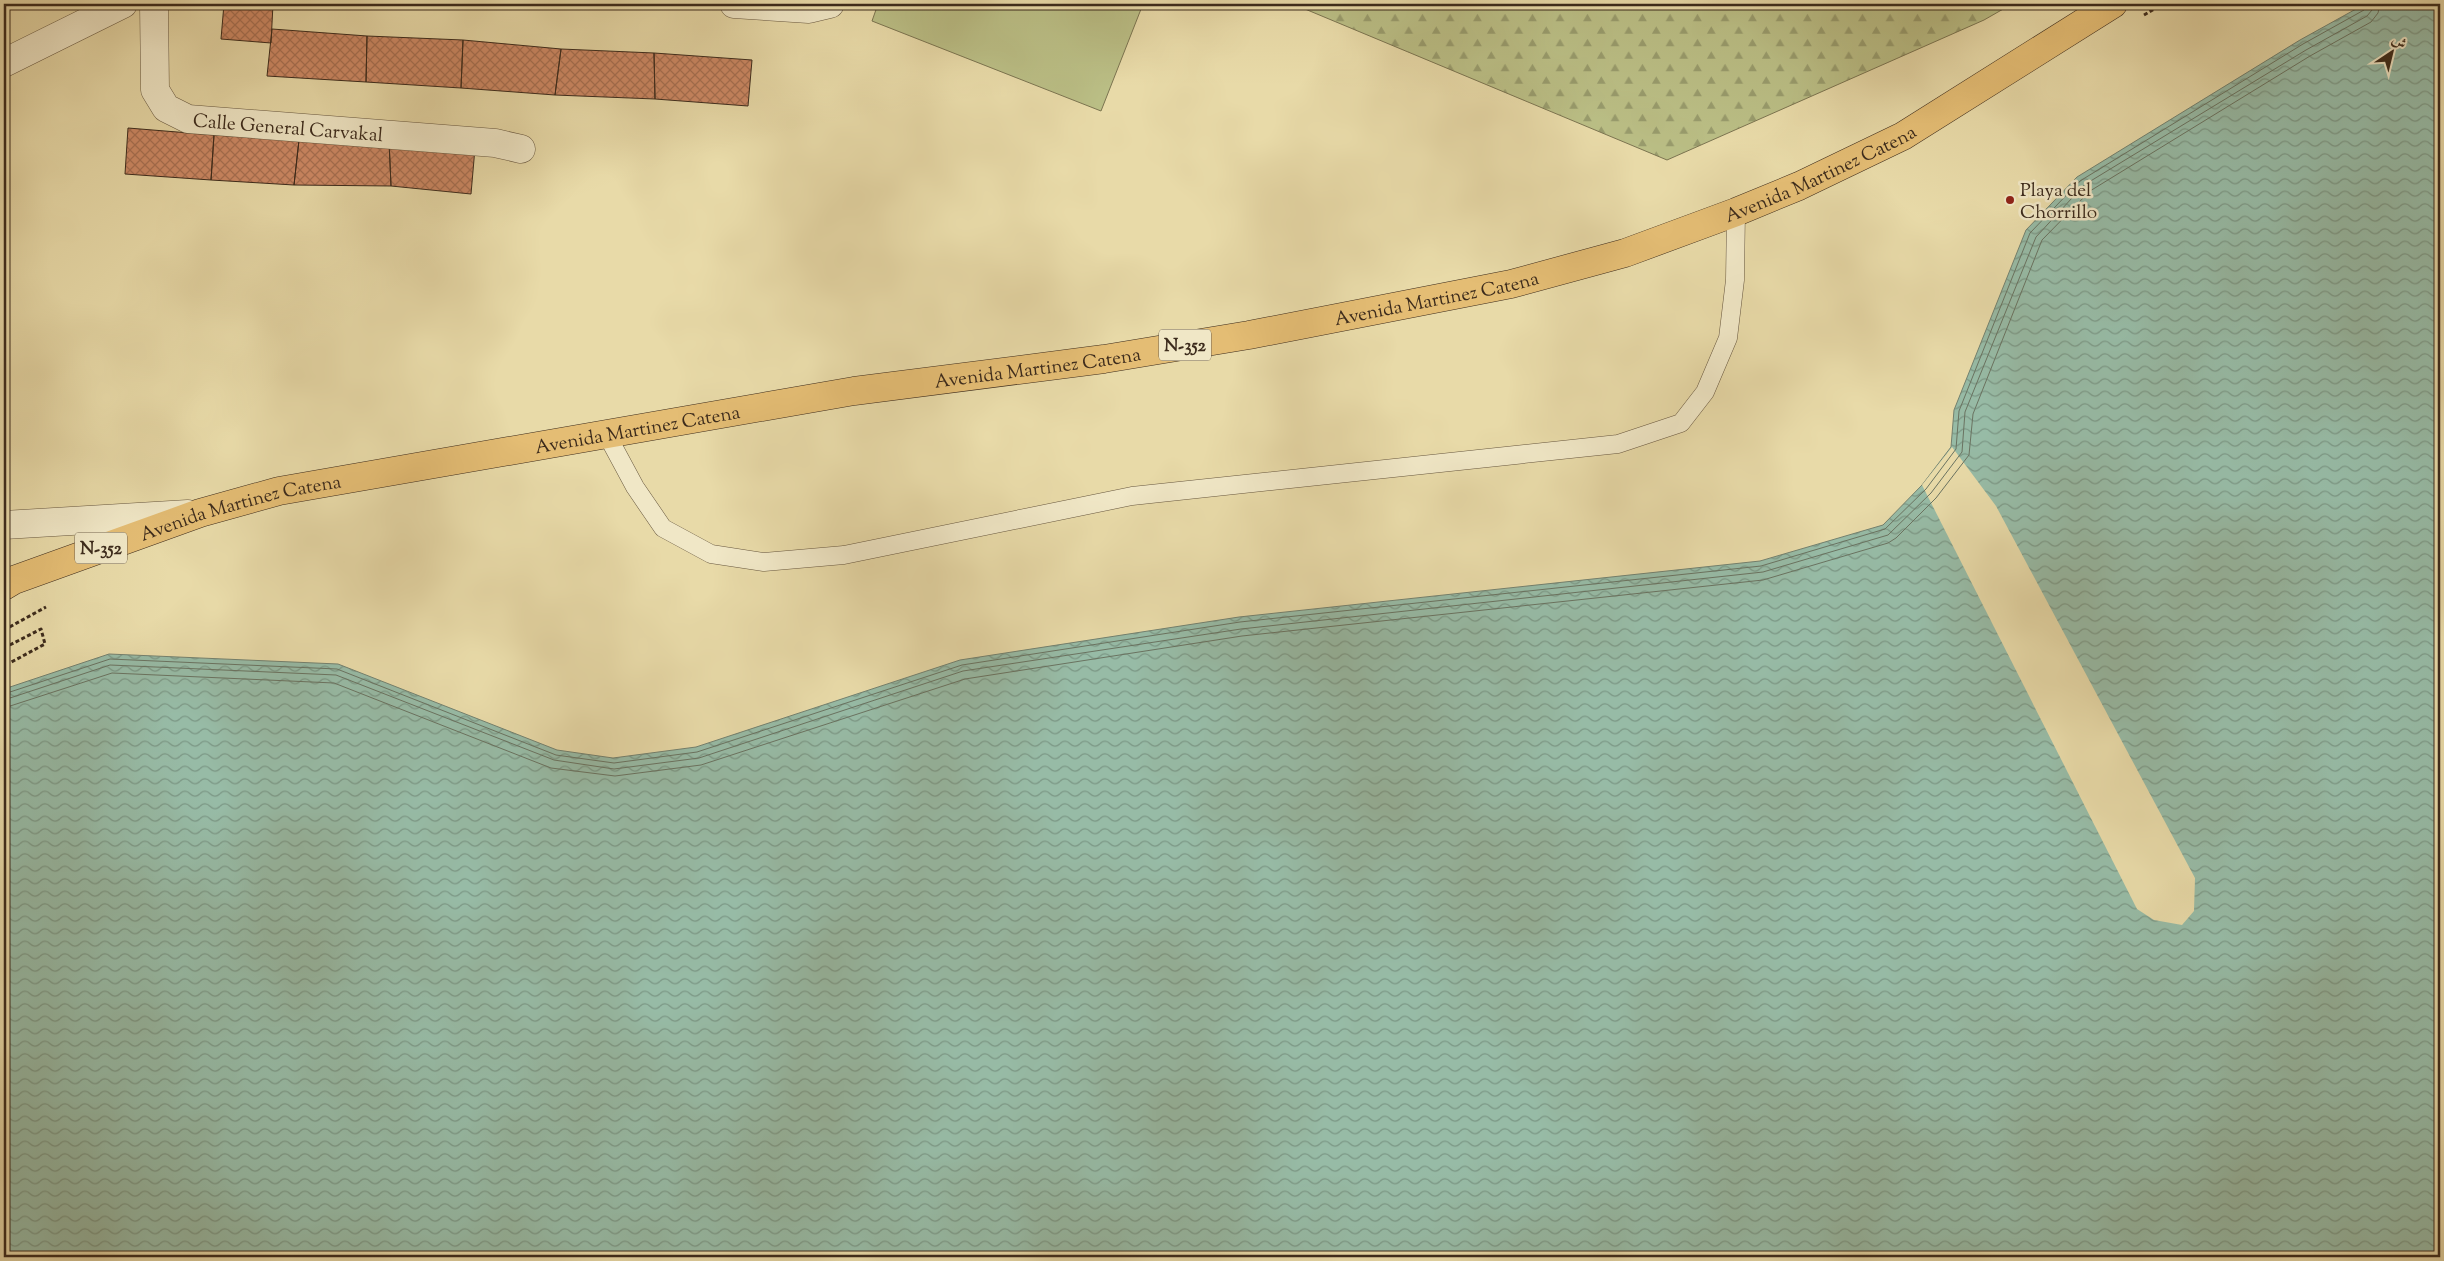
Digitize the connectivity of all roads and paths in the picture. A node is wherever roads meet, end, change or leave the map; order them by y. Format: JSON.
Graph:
{"nodes":[{"id":1,"x":123,"y":4,"type":"edge"},
{"id":2,"x":154,"y":4,"type":"edge"},
{"id":3,"x":734,"y":4,"type":"edge"},
{"id":4,"x":830,"y":4,"type":"edge"},
{"id":5,"x":2113,"y":4,"type":"edge"},
{"id":6,"x":4,"y":63,"type":"edge"},
{"id":7,"x":521,"y":149,"type":"dead end"},
{"id":8,"x":1736,"y":212,"type":"junction"},
{"id":9,"x":607,"y":435,"type":"junction"},
{"id":10,"x":200,"y":513,"type":"junction"},
{"id":11,"x":4,"y":525,"type":"edge"},
{"id":12,"x":4,"y":586,"type":"edge"},
{"id":13,"x":4,"y":648,"type":"edge"},
{"id":14,"x":4,"y":666,"type":"edge"}],
"edges":[{"from":1,"to":6,"type":"street"},
{"from":2,"to":7,"type":"street","name":"Calle General Carvakal"},
{"from":3,"to":4,"type":"street"},
{"from":5,"to":8,"type":"highway","name":"Avenida Martinez Catena","number":"N-352"},
{"from":8,"to":9,"type":"highway","name":"Avenida Martinez Catena","number":"N-352"},
{"from":8,"to":9,"type":"lane"},
{"from":9,"to":10,"type":"highway","name":"Avenida Martinez Catena","number":"N-352"},
{"from":10,"to":11,"type":"street"},
{"from":10,"to":12,"type":"highway","name":"Avenida Martinez Catena","number":"N-352"},
{"from":13,"to":14,"type":"path"}]}
